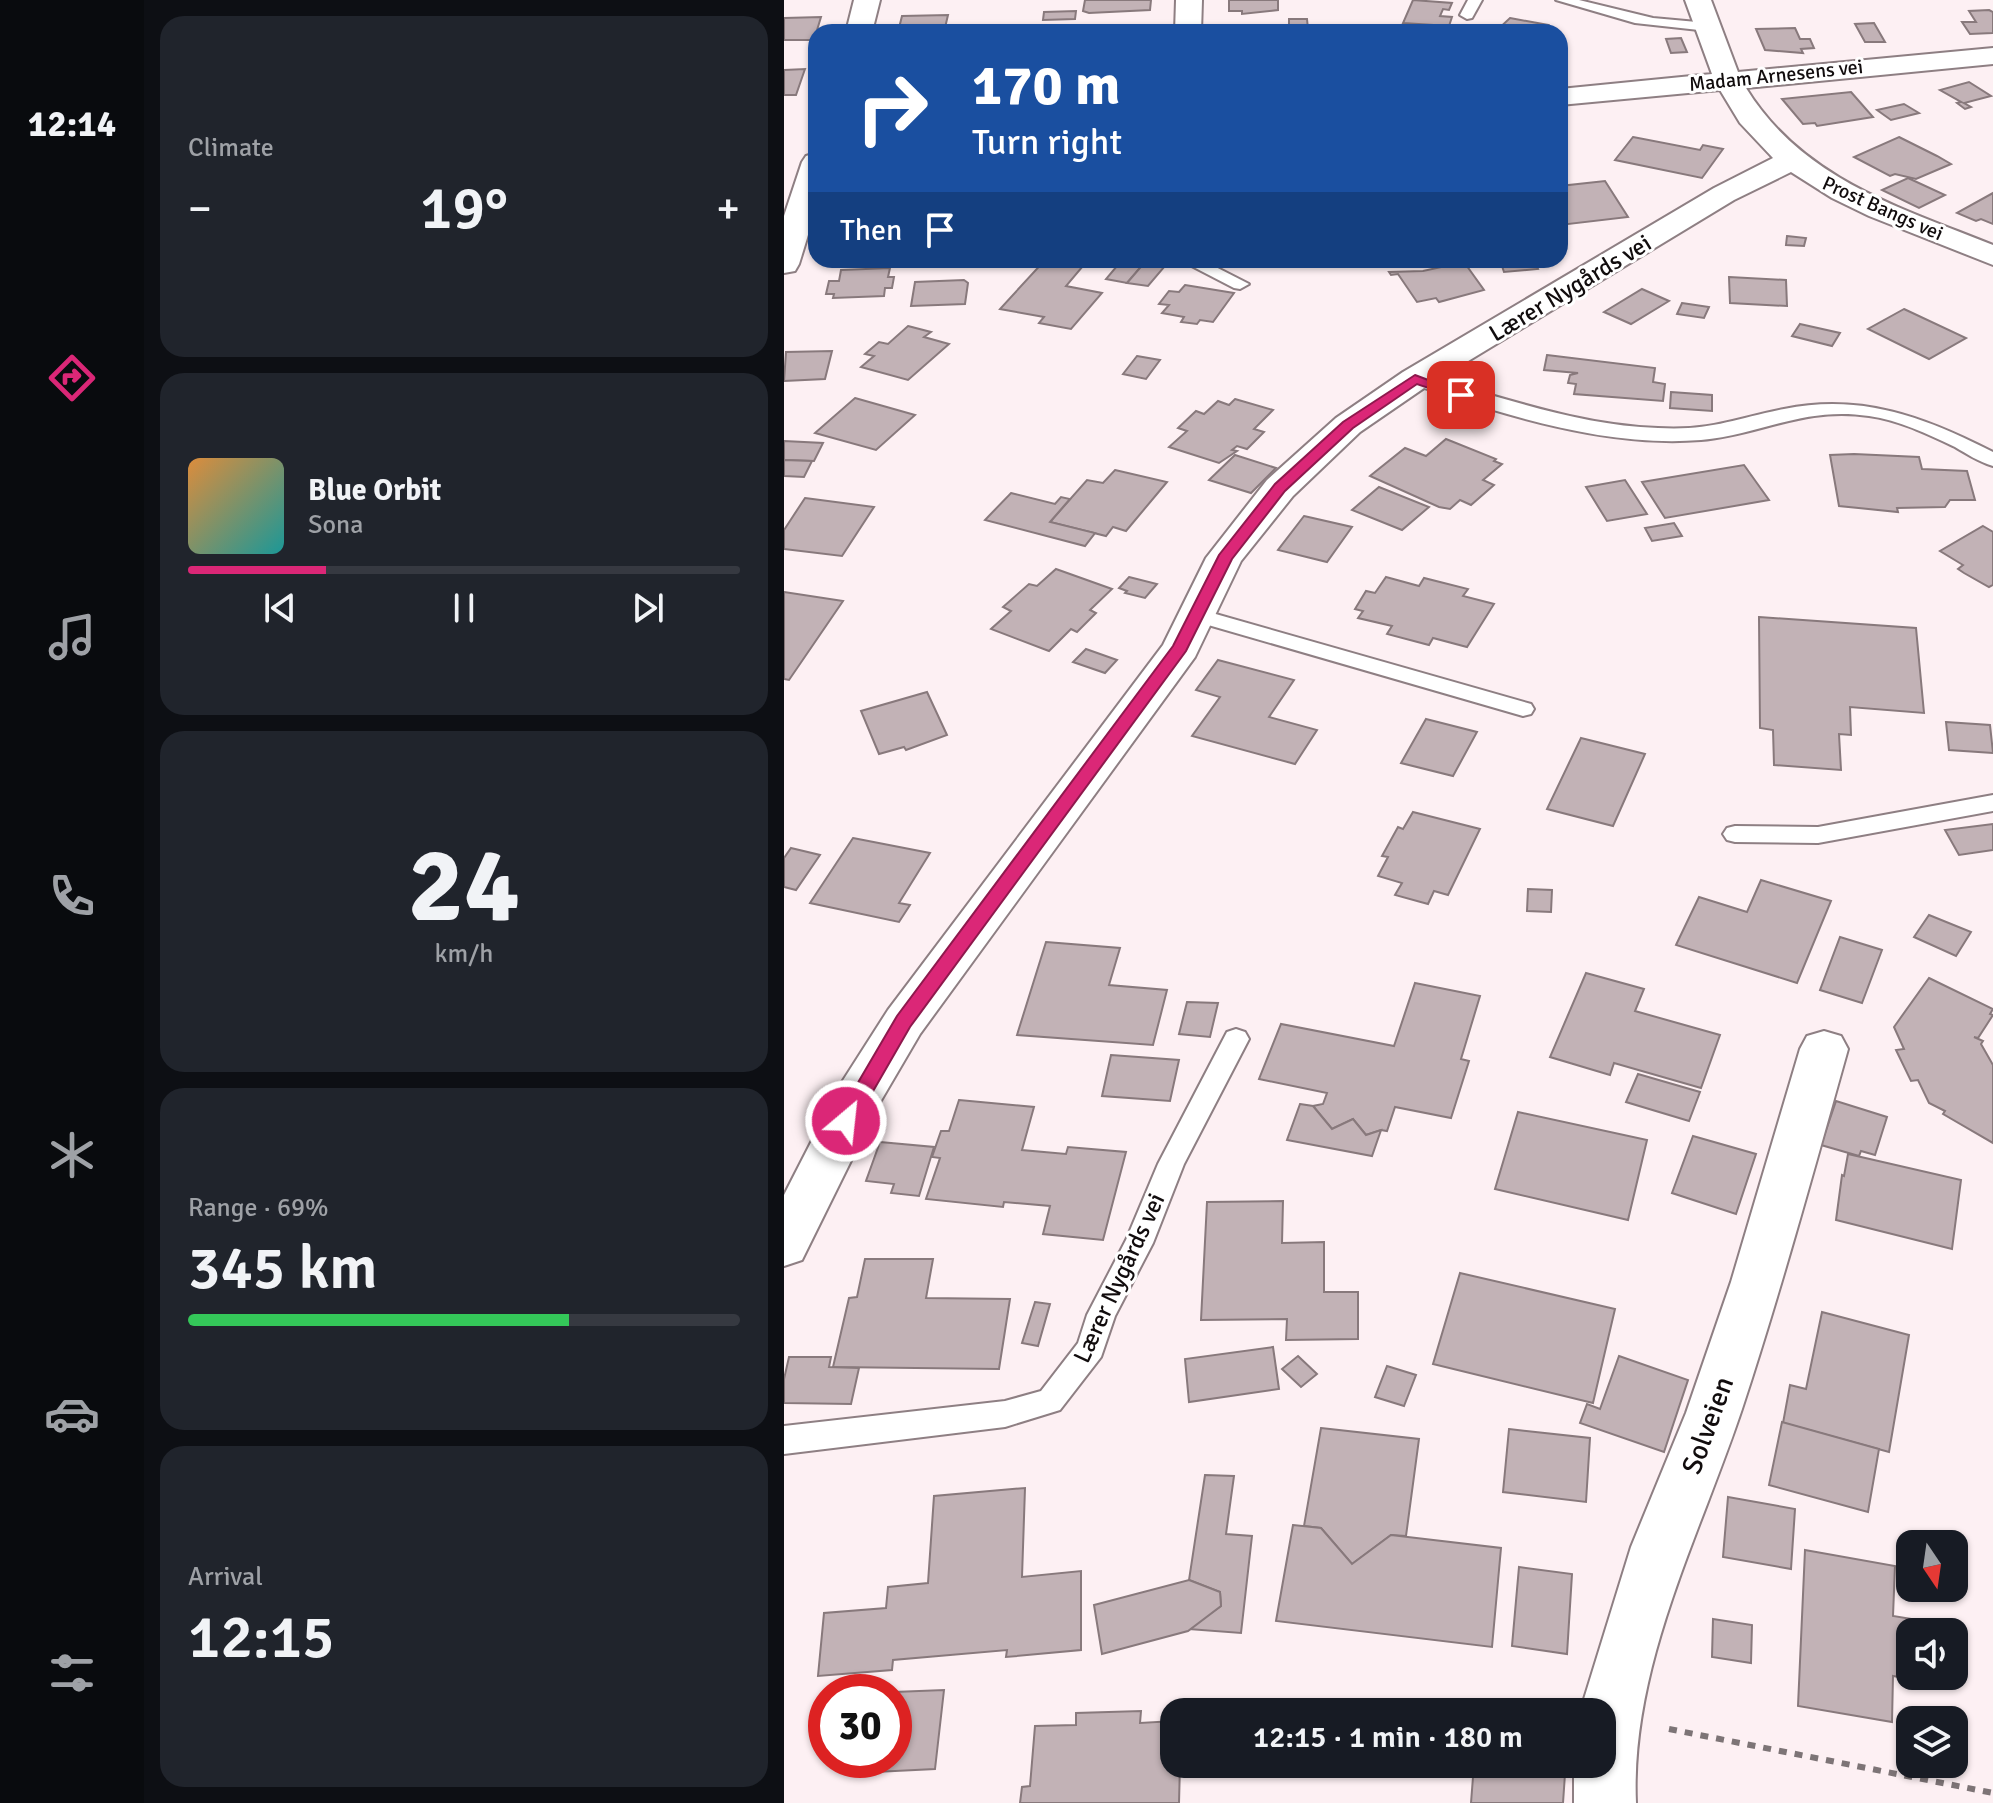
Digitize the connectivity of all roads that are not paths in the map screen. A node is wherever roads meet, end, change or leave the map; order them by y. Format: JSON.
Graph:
{"nodes":[{"id":1,"x":867,"y":0,"type":"edge"},
{"id":2,"x":1189,"y":0,"type":"edge"},
{"id":3,"x":1475,"y":0,"type":"edge"},
{"id":4,"x":1563,"y":0,"type":"edge"},
{"id":5,"x":1698,"y":0,"type":"edge"},
{"id":6,"x":1467,"y":15,"type":"dead end"},
{"id":7,"x":861,"y":24,"type":"edge"},
{"id":8,"x":1188,"y":24,"type":"edge"},
{"id":9,"x":1708,"y":27,"type":"junction"},
{"id":10,"x":1993,"y":56,"type":"edge"},
{"id":11,"x":1728,"y":80,"type":"junction"},
{"id":12,"x":1568,"y":96,"type":"edge"},
{"id":13,"x":1790,"y":161,"type":"junction"},
{"id":14,"x":807,"y":174,"type":"edge"},
{"id":15,"x":1993,"y":256,"type":"edge"},
{"id":16,"x":784,"y":264,"type":"edge"},
{"id":17,"x":1205,"y":268,"type":"edge"},
{"id":18,"x":1240,"y":284,"type":"dead end"},
{"id":19,"x":1415,"y":379,"type":"junction"},
{"id":20,"x":1993,"y":460,"type":"edge"},
{"id":21,"x":1198,"y":615,"type":"junction"},
{"id":22,"x":1523,"y":709,"type":"dead end"},
{"id":23,"x":1993,"y":803,"type":"edge"},
{"id":24,"x":1735,"y":834,"type":"dead end"},
{"id":25,"x":1236,"y":1039,"type":"dead end"},
{"id":26,"x":1824,"y":1049,"type":"dead end"},
{"id":27,"x":784,"y":1245,"type":"edge"},
{"id":28,"x":784,"y":1440,"type":"edge"},
{"id":29,"x":1605,"y":1803,"type":"edge"}],
"edges":[{"from":1,"to":7,"type":"street"},
{"from":2,"to":8,"type":"street"},
{"from":3,"to":6,"type":"lane"},
{"from":4,"to":9,"type":"lane"},
{"from":5,"to":9,"type":"street","name":"Prost Bangs vei"},
{"from":9,"to":11,"type":"street","name":"Prost Bangs vei"},
{"from":10,"to":11,"type":"street","name":"Madam Arnesens vei"},
{"from":11,"to":12,"type":"street","name":"Madam Arnesens vei"},
{"from":11,"to":13,"type":"street","name":"Prost Bangs vei"},
{"from":13,"to":15,"type":"street","name":"Prost Bangs vei"},
{"from":13,"to":19,"type":"street","name":"Lærer Nygårds vei"},
{"from":14,"to":16,"type":"street"},
{"from":17,"to":18,"type":"lane"},
{"from":19,"to":20,"type":"lane"},
{"from":19,"to":21,"type":"street","name":"Lærer Nygårds vei"},
{"from":21,"to":22,"type":"lane"},
{"from":21,"to":27,"type":"street","name":"Lærer Nygårds vei"},
{"from":23,"to":24,"type":"lane"},
{"from":25,"to":28,"type":"lane","name":"Lærer Nygårds vei"},
{"from":26,"to":29,"type":"street","name":"Solveien"}]}
